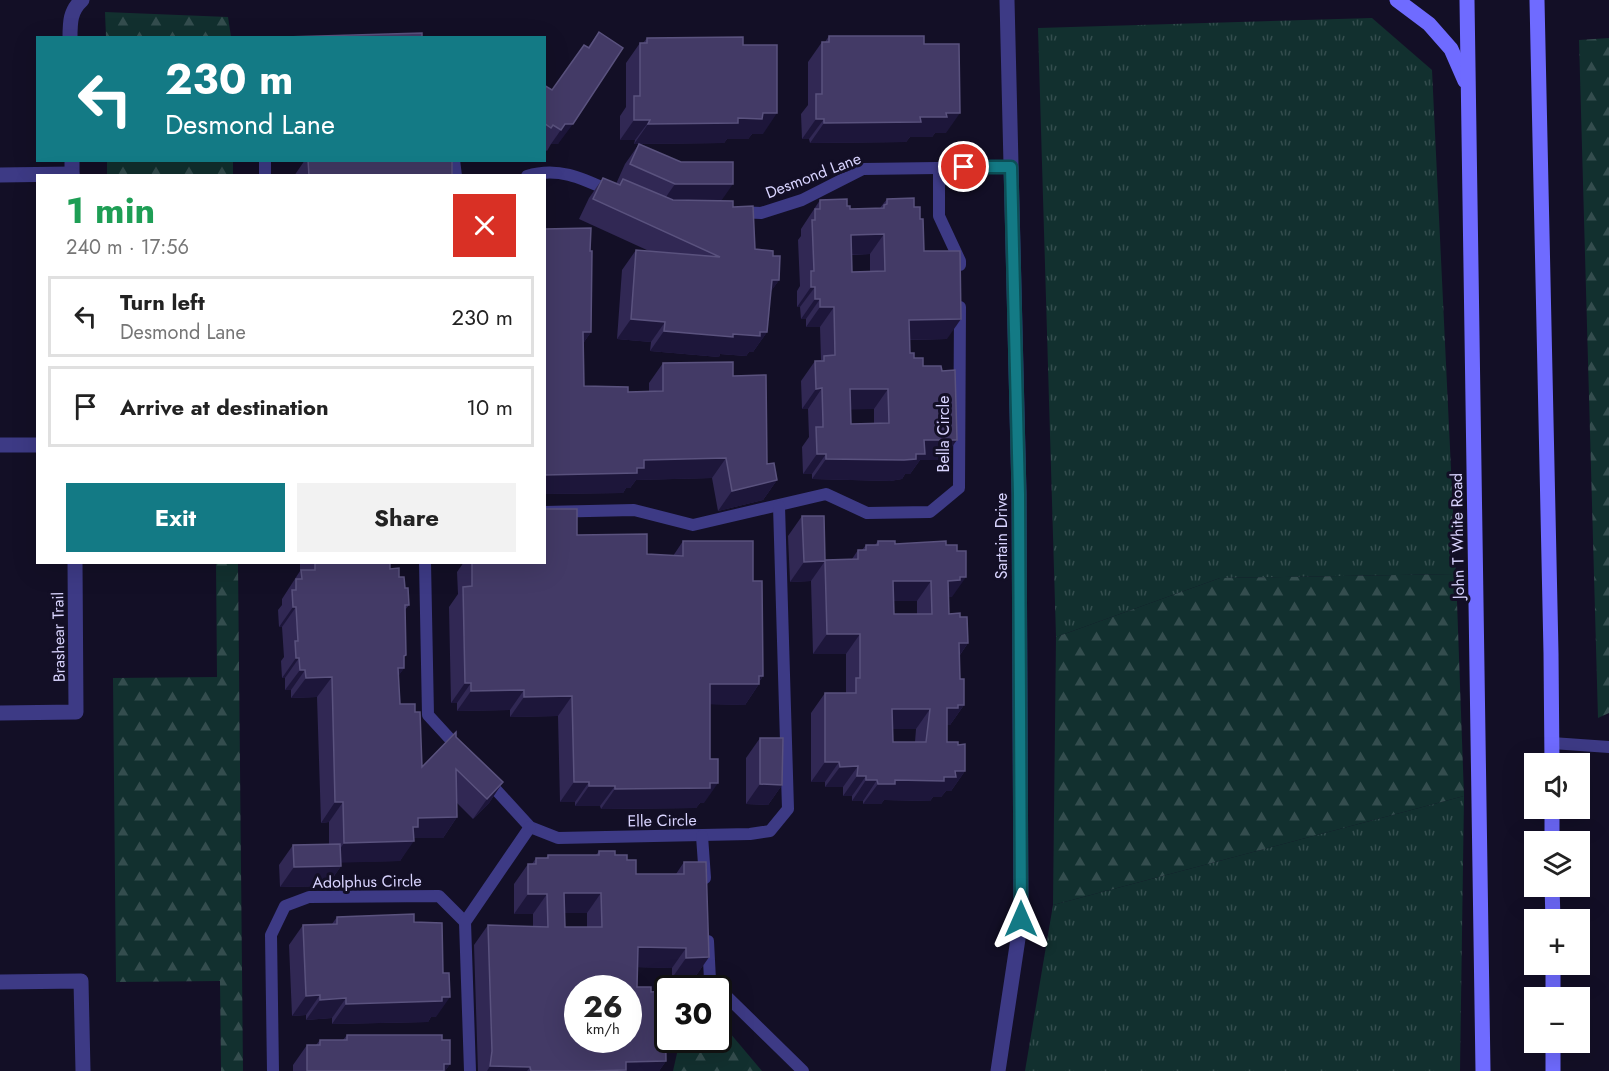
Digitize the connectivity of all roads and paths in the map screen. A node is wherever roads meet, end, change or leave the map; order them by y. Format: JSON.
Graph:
{"nodes":[{"id":1,"x":82,"y":0,"type":"edge"},
{"id":2,"x":1007,"y":0,"type":"edge"},
{"id":3,"x":1397,"y":0,"type":"edge"},
{"id":4,"x":1467,"y":0,"type":"edge"},
{"id":5,"x":1537,"y":0,"type":"edge"},
{"id":6,"x":70,"y":36,"type":"edge"},
{"id":7,"x":1468,"y":88,"type":"junction"},
{"id":8,"x":1011,"y":167,"type":"junction"},
{"id":9,"x":939,"y":168,"type":"junction"},
{"id":10,"x":72,"y":170,"type":"edge"},
{"id":11,"x":532,"y":174,"type":"edge"},
{"id":12,"x":0,"y":175,"type":"edge"},
{"id":13,"x":626,"y":198,"type":"edge"},
{"id":14,"x":727,"y":213,"type":"edge"},
{"id":15,"x":960,"y":273,"type":"edge"},
{"id":16,"x":960,"y":297,"type":"edge"},
{"id":17,"x":0,"y":445,"type":"edge"},
{"id":18,"x":36,"y":445,"type":"edge"},
{"id":19,"x":779,"y":506,"type":"junction"},
{"id":20,"x":546,"y":512,"type":"edge"},
{"id":21,"x":75,"y":564,"type":"edge"},
{"id":22,"x":425,"y":564,"type":"edge"},
{"id":23,"x":0,"y":712,"type":"edge"},
{"id":24,"x":1552,"y":743,"type":"junction"},
{"id":25,"x":1609,"y":747,"type":"edge"},
{"id":26,"x":1552,"y":753,"type":"edge"},
{"id":27,"x":530,"y":827,"type":"junction"},
{"id":28,"x":702,"y":836,"type":"junction"},
{"id":29,"x":705,"y":891,"type":"edge"},
{"id":30,"x":465,"y":922,"type":"junction"},
{"id":31,"x":707,"y":924,"type":"edge"},
{"id":32,"x":0,"y":982,"type":"edge"},
{"id":33,"x":1553,"y":1053,"type":"edge"},
{"id":34,"x":83,"y":1071,"type":"edge"},
{"id":35,"x":273,"y":1071,"type":"edge"},
{"id":36,"x":470,"y":1071,"type":"edge"},
{"id":37,"x":803,"y":1071,"type":"edge"},
{"id":38,"x":998,"y":1071,"type":"edge"},
{"id":39,"x":1483,"y":1071,"type":"edge"},
{"id":40,"x":1553,"y":1071,"type":"edge"}],
"edges":[{"from":1,"to":6,"type":"street"},
{"from":2,"to":8,"type":"street","name":"Sartain Drive"},
{"from":3,"to":7,"type":"main road"},
{"from":4,"to":7,"type":"main road","name":"John T White Road"},
{"from":5,"to":24,"type":"main road"},
{"from":7,"to":39,"type":"main road","name":"John T White Road"},
{"from":8,"to":9,"type":"lane","name":"Desmond Lane"},
{"from":8,"to":38,"type":"street","name":"Sartain Drive"},
{"from":9,"to":14,"type":"lane","name":"Desmond Lane"},
{"from":9,"to":15,"type":"lane"},
{"from":10,"to":12,"type":"street"},
{"from":11,"to":13,"type":"lane"},
{"from":16,"to":19,"type":"lane","name":"Bella Circle"},
{"from":17,"to":18,"type":"street"},
{"from":19,"to":20,"type":"lane","name":"Bella Circle"},
{"from":19,"to":28,"type":"lane","name":"Elle Circle"},
{"from":21,"to":23,"type":"street","name":"Brashear Trail"},
{"from":22,"to":27,"type":"lane","name":"Elle Circle"},
{"from":24,"to":25,"type":"lane"},
{"from":24,"to":26,"type":"main road"},
{"from":27,"to":28,"type":"lane","name":"Elle Circle"},
{"from":27,"to":30,"type":"lane"},
{"from":28,"to":29,"type":"lane"},
{"from":30,"to":35,"type":"lane","name":"Adolphus Circle"},
{"from":30,"to":36,"type":"lane"},
{"from":31,"to":37,"type":"lane"},
{"from":32,"to":34,"type":"street"},
{"from":33,"to":40,"type":"main road"}]}
